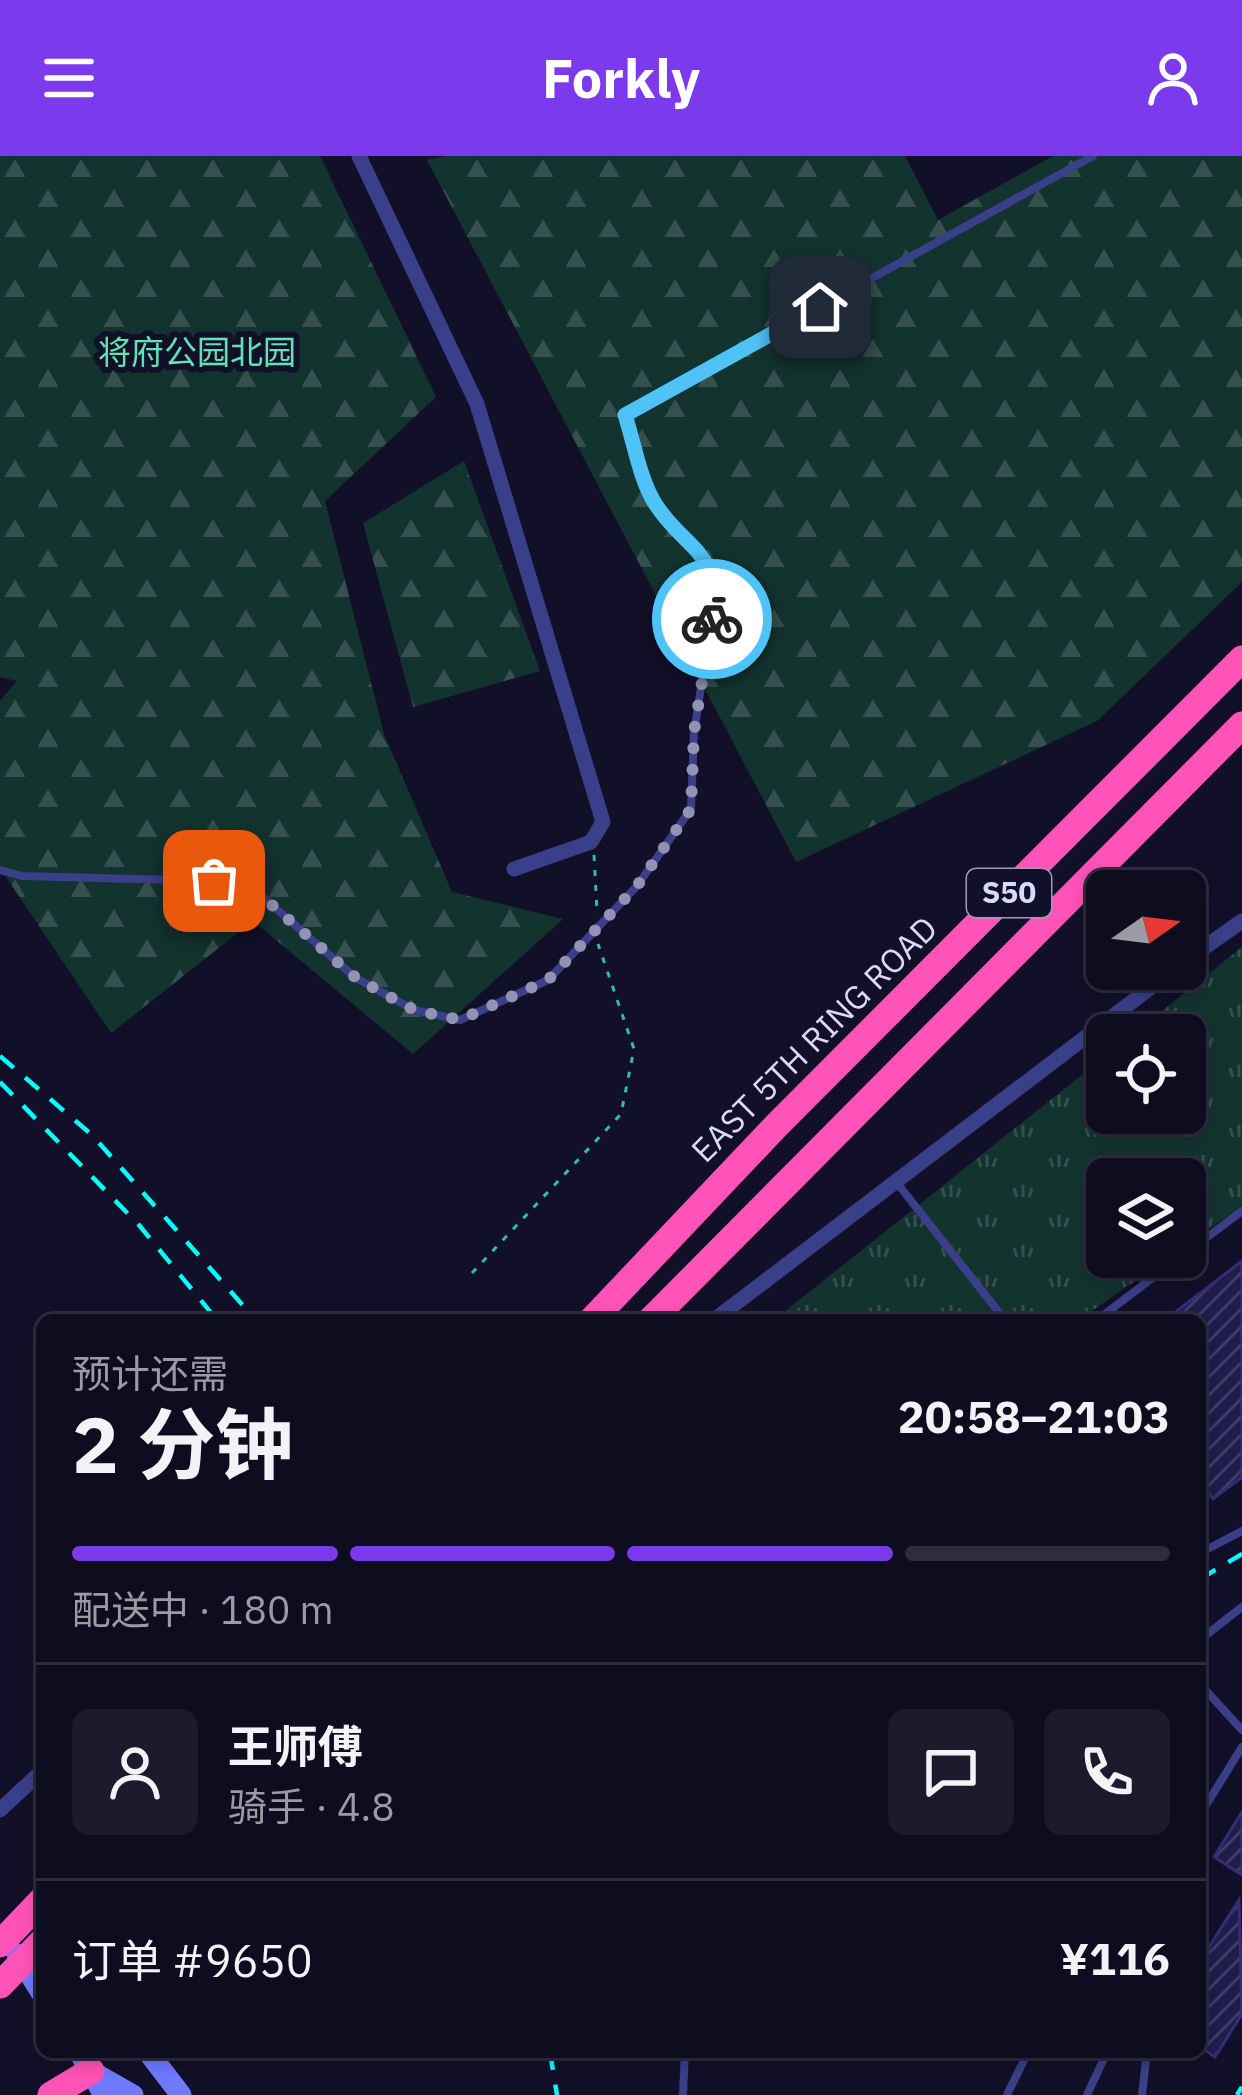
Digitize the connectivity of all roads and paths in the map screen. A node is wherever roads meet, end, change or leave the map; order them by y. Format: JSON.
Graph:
{"nodes":[{"id":1,"x":359,"y":156,"type":"edge"},
{"id":2,"x":1094,"y":156,"type":"edge"},
{"id":3,"x":1242,"y":659,"type":"edge"},
{"id":4,"x":1242,"y":725,"type":"edge"},
{"id":5,"x":591,"y":842,"type":"junction"},
{"id":6,"x":514,"y":869,"type":"dead end"},
{"id":7,"x":0,"y":870,"type":"edge"},
{"id":8,"x":1242,"y":921,"type":"edge"},
{"id":9,"x":595,"y":934,"type":"junction"},
{"id":10,"x":1206,"y":946,"type":"edge"},
{"id":11,"x":1148,"y":990,"type":"edge"},
{"id":12,"x":897,"y":1183,"type":"junction"},
{"id":13,"x":1242,"y":1211,"type":"edge"},
{"id":14,"x":1206,"y":1238,"type":"edge"},
{"id":15,"x":472,"y":1273,"type":"dead end"},
{"id":16,"x":1153,"y":1278,"type":"edge"},
{"id":17,"x":598,"y":1314,"type":"edge"},
{"id":18,"x":657,"y":1314,"type":"edge"},
{"id":19,"x":722,"y":1314,"type":"edge"},
{"id":20,"x":1000,"y":1314,"type":"edge"},
{"id":21,"x":1105,"y":1314,"type":"edge"},
{"id":22,"x":1242,"y":1532,"type":"edge"},
{"id":23,"x":1206,"y":1550,"type":"edge"},
{"id":24,"x":1242,"y":1607,"type":"edge"},
{"id":25,"x":1206,"y":1635,"type":"edge"},
{"id":26,"x":1206,"y":1691,"type":"edge"},
{"id":27,"x":1242,"y":1730,"type":"edge"},
{"id":28,"x":1242,"y":1747,"type":"edge"},
{"id":29,"x":36,"y":1777,"type":"edge"},
{"id":30,"x":1206,"y":1805,"type":"edge"},
{"id":31,"x":0,"y":1810,"type":"edge"},
{"id":32,"x":36,"y":1906,"type":"edge"},
{"id":33,"x":0,"y":1928,"type":"edge"},
{"id":34,"x":36,"y":1943,"type":"edge"},
{"id":35,"x":0,"y":1944,"type":"edge"},
{"id":36,"x":36,"y":1952,"type":"edge"},
{"id":37,"x":0,"y":1985,"type":"edge"},
{"id":38,"x":36,"y":1985,"type":"edge"},
{"id":39,"x":153,"y":2058,"type":"edge"},
{"id":40,"x":685,"y":2058,"type":"edge"},
{"id":41,"x":1025,"y":2058,"type":"edge"},
{"id":42,"x":1104,"y":2058,"type":"edge"},
{"id":43,"x":1147,"y":2058,"type":"edge"},
{"id":44,"x":91,"y":2072,"type":"edge"},
{"id":45,"x":51,"y":2095,"type":"edge"},
{"id":46,"x":133,"y":2095,"type":"edge"},
{"id":47,"x":181,"y":2095,"type":"edge"},
{"id":48,"x":683,"y":2095,"type":"edge"},
{"id":49,"x":1007,"y":2095,"type":"edge"},
{"id":50,"x":1087,"y":2095,"type":"edge"},
{"id":51,"x":1142,"y":2095,"type":"edge"}],
"edges":[{"from":1,"to":5,"type":"street"},
{"from":2,"to":9,"type":"lane"},
{"from":3,"to":17,"type":"highway","name":"EAST 5TH RING ROAD","number":"S50"},
{"from":4,"to":18,"type":"highway","number":"S50"},
{"from":5,"to":6,"type":"street"},
{"from":5,"to":9,"type":"path"},
{"from":7,"to":9,"type":"lane"},
{"from":8,"to":10,"type":"street"},
{"from":9,"to":15,"type":"path"},
{"from":11,"to":12,"type":"street"},
{"from":12,"to":19,"type":"street"},
{"from":12,"to":20,"type":"lane"},
{"from":13,"to":14,"type":"lane"},
{"from":16,"to":21,"type":"lane"},
{"from":22,"to":23,"type":"lane"},
{"from":24,"to":25,"type":"lane"},
{"from":26,"to":27,"type":"lane"},
{"from":28,"to":30,"type":"lane"},
{"from":29,"to":31,"type":"street"},
{"from":32,"to":35,"type":"highway","bridge":true},
{"from":33,"to":34,"type":"main road"},
{"from":33,"to":38,"type":"main road"},
{"from":36,"to":37,"type":"highway","bridge":true},
{"from":39,"to":47,"type":"main road"},
{"from":40,"to":48,"type":"lane"},
{"from":41,"to":49,"type":"lane"},
{"from":42,"to":50,"type":"lane"},
{"from":43,"to":51,"type":"lane"},
{"from":44,"to":45,"type":"highway"},
{"from":44,"to":46,"type":"main road"}]}
